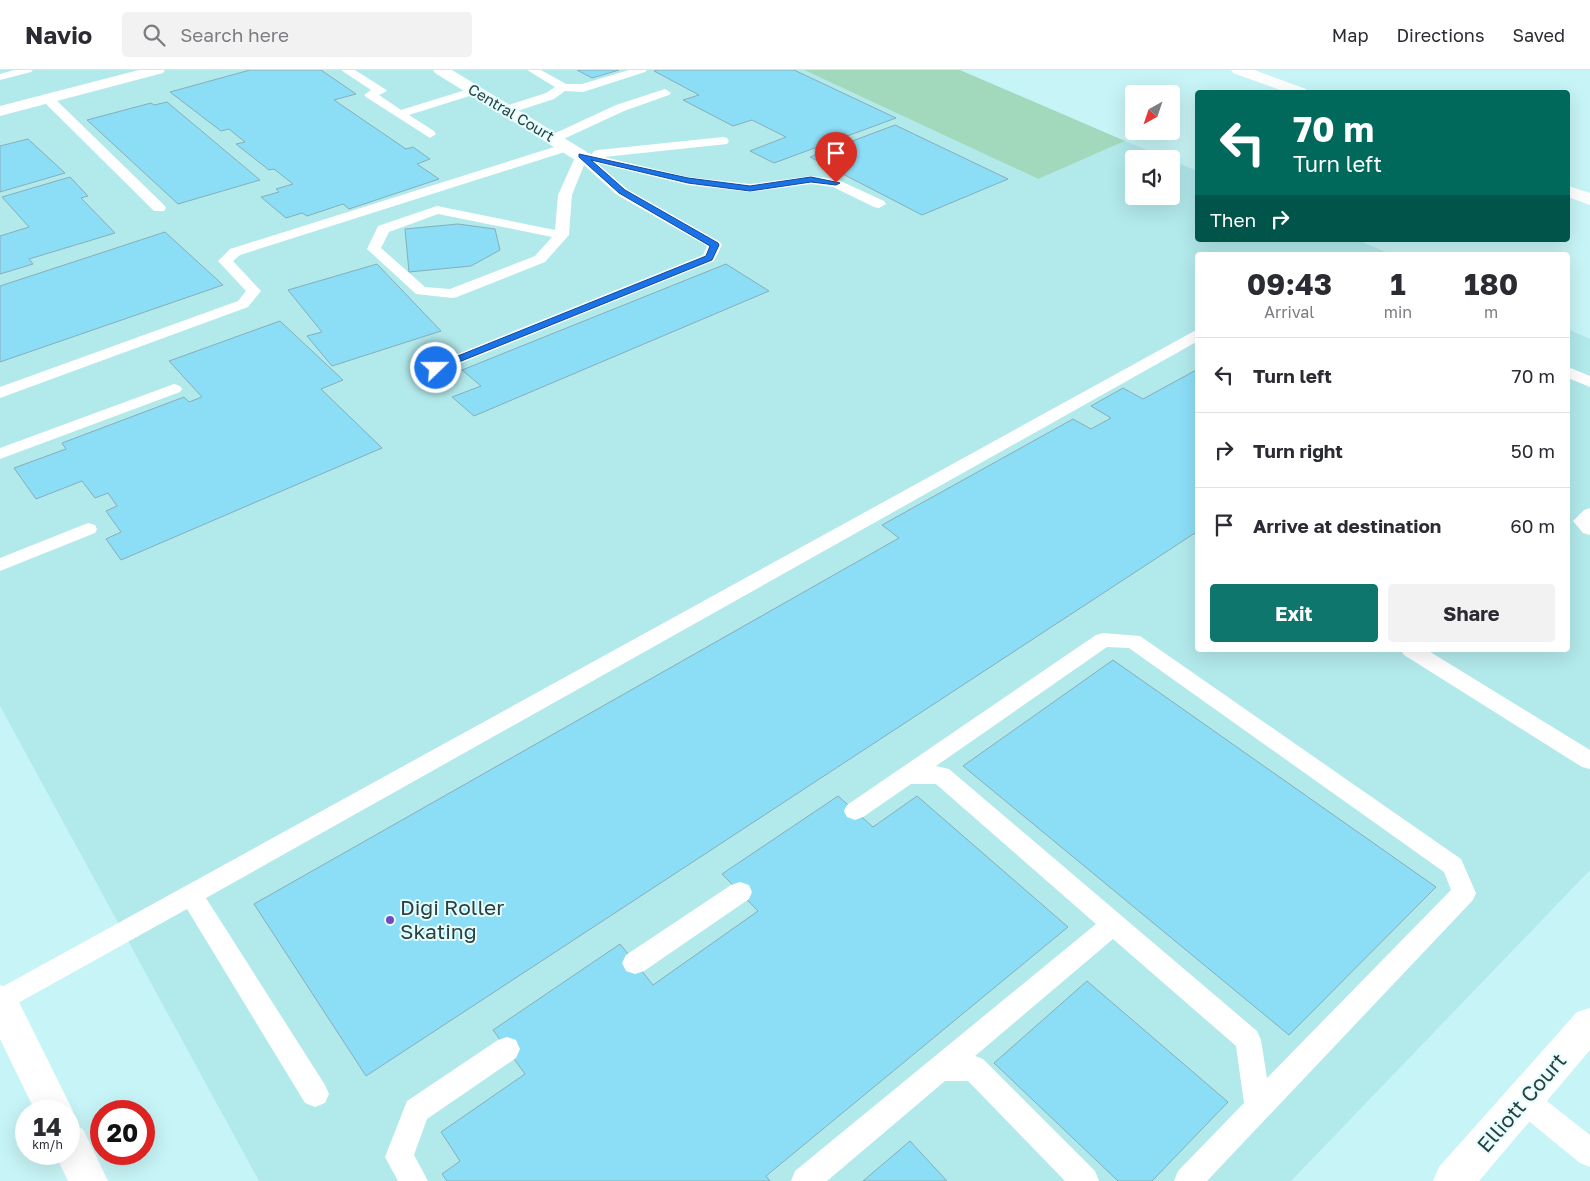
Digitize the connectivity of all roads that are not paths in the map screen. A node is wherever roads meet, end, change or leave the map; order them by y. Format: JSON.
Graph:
{"nodes":[{"id":1,"x":27,"y":70,"type":"edge"},
{"id":2,"x":158,"y":70,"type":"edge"},
{"id":3,"x":441,"y":70,"type":"edge"},
{"id":4,"x":533,"y":70,"type":"edge"},
{"id":5,"x":641,"y":70,"type":"edge"},
{"id":6,"x":1239,"y":70,"type":"edge"},
{"id":7,"x":371,"y":72,"type":"dead end"},
{"id":8,"x":352,"y":73,"type":"edge"},
{"id":9,"x":0,"y":77,"type":"edge"},
{"id":10,"x":563,"y":87,"type":"junction"},
{"id":11,"x":1294,"y":90,"type":"edge"},
{"id":12,"x":475,"y":91,"type":"junction"},
{"id":13,"x":665,"y":93,"type":"dead end"},
{"id":14,"x":47,"y":98,"type":"junction"},
{"id":15,"x":0,"y":110,"type":"edge"},
{"id":16,"x":507,"y":110,"type":"junction"},
{"id":17,"x":400,"y":114,"type":"junction"},
{"id":18,"x":430,"y":134,"type":"dead end"},
{"id":19,"x":723,"y":141,"type":"dead end"},
{"id":20,"x":567,"y":147,"type":"junction"},
{"id":21,"x":1570,"y":192,"type":"edge"},
{"id":22,"x":1590,"y":199,"type":"edge"},
{"id":23,"x":880,"y":204,"type":"dead end"},
{"id":24,"x":160,"y":208,"type":"dead end"},
{"id":25,"x":562,"y":235,"type":"junction"},
{"id":26,"x":1195,"y":336,"type":"edge"},
{"id":27,"x":436,"y":368,"type":"dead end"},
{"id":28,"x":1570,"y":373,"type":"edge"},
{"id":29,"x":1590,"y":382,"type":"edge"},
{"id":30,"x":174,"y":389,"type":"dead end"},
{"id":31,"x":0,"y":393,"type":"edge"},
{"id":32,"x":0,"y":454,"type":"edge"},
{"id":33,"x":1590,"y":514,"type":"edge"},
{"id":34,"x":88,"y":529,"type":"dead end"},
{"id":35,"x":1590,"y":529,"type":"edge"},
{"id":36,"x":0,"y":565,"type":"edge"},
{"id":37,"x":1415,"y":652,"type":"edge"},
{"id":38,"x":1590,"y":761,"type":"edge"},
{"id":39,"x":907,"y":775,"type":"junction"},
{"id":40,"x":855,"y":811,"type":"dead end"},
{"id":41,"x":740,"y":892,"type":"dead end"},
{"id":42,"x":191,"y":894,"type":"junction"},
{"id":43,"x":1113,"y":924,"type":"junction"},
{"id":44,"x":635,"y":963,"type":"dead end"},
{"id":45,"x":0,"y":1001,"type":"edge"},
{"id":46,"x":1590,"y":1024,"type":"edge"},
{"id":47,"x":506,"y":1049,"type":"dead end"},
{"id":48,"x":940,"y":1068,"type":"junction"},
{"id":49,"x":315,"y":1094,"type":"dead end"},
{"id":50,"x":49,"y":1100,"type":"edge"},
{"id":51,"x":1524,"y":1100,"type":"junction"},
{"id":52,"x":1258,"y":1107,"type":"junction"},
{"id":53,"x":1590,"y":1153,"type":"edge"},
{"id":54,"x":80,"y":1165,"type":"edge"},
{"id":55,"x":88,"y":1181,"type":"edge"},
{"id":56,"x":414,"y":1181,"type":"edge"},
{"id":57,"x":805,"y":1181,"type":"edge"},
{"id":58,"x":1085,"y":1181,"type":"edge"},
{"id":59,"x":1188,"y":1181,"type":"edge"},
{"id":60,"x":1453,"y":1181,"type":"edge"}],
"edges":[{"from":1,"to":9,"type":"lane"},
{"from":2,"to":14,"type":"street"},
{"from":3,"to":12,"type":"street","name":"Central Court"},
{"from":4,"to":10,"type":"lane"},
{"from":5,"to":10,"type":"lane"},
{"from":6,"to":11,"type":"street"},
{"from":7,"to":8,"type":"lane"},
{"from":8,"to":17,"type":"lane"},
{"from":10,"to":16,"type":"lane"},
{"from":12,"to":16,"type":"street","name":"Central Court"},
{"from":12,"to":17,"type":"lane"},
{"from":13,"to":20,"type":"lane"},
{"from":14,"to":15,"type":"street"},
{"from":14,"to":24,"type":"lane"},
{"from":16,"to":20,"type":"street","name":"Central Court"},
{"from":17,"to":18,"type":"lane"},
{"from":19,"to":20,"type":"lane"},
{"from":20,"to":23,"type":"lane"},
{"from":20,"to":25,"type":"lane"},
{"from":20,"to":27,"type":"lane"},
{"from":20,"to":31,"type":"lane"},
{"from":21,"to":22,"type":"street"},
{"from":25,"to":25,"type":"lane"},
{"from":26,"to":42,"type":"lane"},
{"from":28,"to":29,"type":"lane"},
{"from":30,"to":32,"type":"lane"},
{"from":33,"to":35,"type":"lane"},
{"from":34,"to":36,"type":"lane"},
{"from":37,"to":38,"type":"lane"},
{"from":39,"to":40,"type":"lane"},
{"from":39,"to":43,"type":"lane"},
{"from":39,"to":52,"type":"lane"},
{"from":41,"to":44,"type":"lane"},
{"from":42,"to":45,"type":"lane"},
{"from":42,"to":49,"type":"lane"},
{"from":43,"to":48,"type":"lane"},
{"from":43,"to":52,"type":"lane"},
{"from":45,"to":50,"type":"street"},
{"from":46,"to":51,"type":"street","name":"Elliott Court"},
{"from":47,"to":56,"type":"lane"},
{"from":48,"to":57,"type":"lane"},
{"from":48,"to":58,"type":"lane"},
{"from":51,"to":53,"type":"lane"},
{"from":51,"to":60,"type":"street","name":"Elliott Court"},
{"from":52,"to":59,"type":"lane"},
{"from":54,"to":55,"type":"street"}]}
